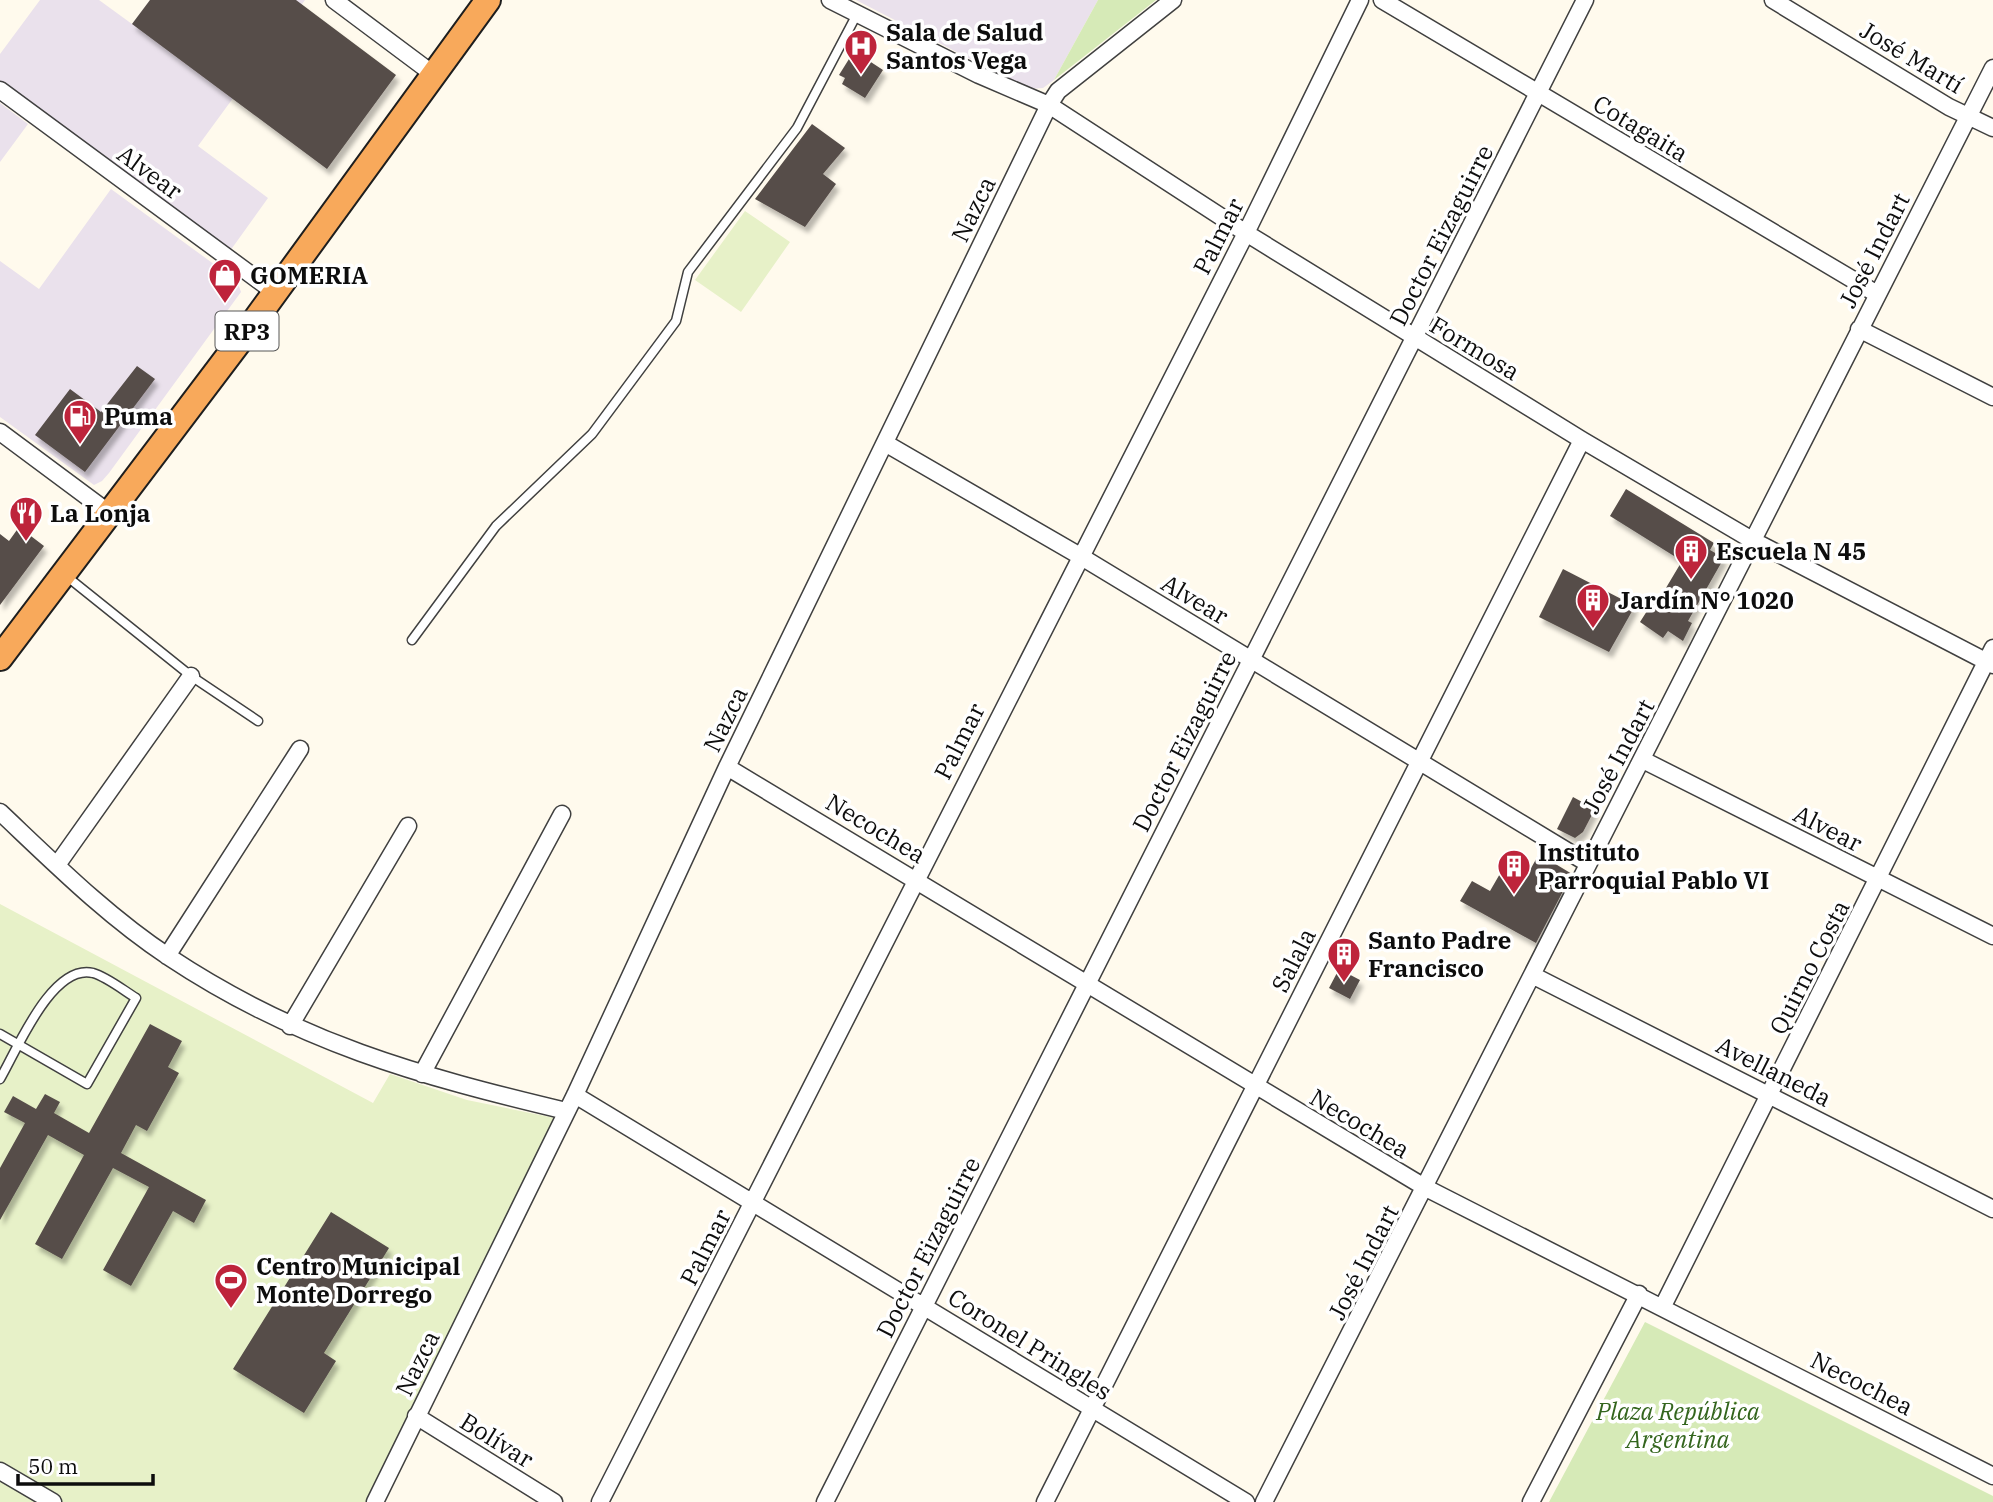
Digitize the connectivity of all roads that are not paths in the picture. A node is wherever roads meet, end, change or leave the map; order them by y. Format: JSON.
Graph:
{"nodes":[{"id":1,"x":334,"y":0,"type":"edge"},
{"id":2,"x":488,"y":0,"type":"edge"},
{"id":3,"x":830,"y":0,"type":"edge"},
{"id":4,"x":1173,"y":0,"type":"edge"},
{"id":5,"x":1360,"y":0,"type":"edge"},
{"id":6,"x":1382,"y":0,"type":"edge"},
{"id":7,"x":1585,"y":0,"type":"edge"},
{"id":8,"x":1773,"y":0,"type":"edge"},
{"id":9,"x":857,"y":14,"type":"junction"},
{"id":10,"x":1993,"y":68,"type":"edge"},
{"id":11,"x":433,"y":74,"type":"junction"},
{"id":12,"x":0,"y":90,"type":"edge"},
{"id":13,"x":1538,"y":94,"type":"junction"},
{"id":14,"x":1049,"y":105,"type":"junction"},
{"id":15,"x":1969,"y":116,"type":"junction"},
{"id":16,"x":1993,"y":128,"type":"edge"},
{"id":17,"x":1246,"y":233,"type":"junction"},
{"id":18,"x":274,"y":291,"type":"junction"},
{"id":19,"x":1877,"y":294,"type":"junction"},
{"id":20,"x":1859,"y":329,"type":"junction"},
{"id":21,"x":1414,"y":338,"type":"junction"},
{"id":22,"x":1993,"y":397,"type":"edge"},
{"id":23,"x":0,"y":432,"type":"edge"},
{"id":24,"x":1581,"y":440,"type":"junction"},
{"id":25,"x":885,"y":443,"type":"junction"},
{"id":26,"x":109,"y":513,"type":"junction"},
{"id":27,"x":1752,"y":540,"type":"junction"},
{"id":28,"x":1080,"y":556,"type":"junction"},
{"id":29,"x":62,"y":574,"type":"junction"},
{"id":30,"x":412,"y":640,"type":"dead end"},
{"id":31,"x":0,"y":658,"type":"edge"},
{"id":32,"x":1991,"y":658,"type":"edge"},
{"id":33,"x":1251,"y":659,"type":"junction"},
{"id":34,"x":191,"y":676,"type":"junction"},
{"id":35,"x":258,"y":721,"type":"dead end"},
{"id":36,"x":300,"y":749,"type":"dead end"},
{"id":37,"x":1643,"y":760,"type":"junction"},
{"id":38,"x":1420,"y":763,"type":"junction"},
{"id":39,"x":727,"y":767,"type":"junction"},
{"id":40,"x":0,"y":812,"type":"edge"},
{"id":41,"x":562,"y":814,"type":"dead end"},
{"id":42,"x":408,"y":826,"type":"dead end"},
{"id":43,"x":1587,"y":863,"type":"junction"},
{"id":44,"x":57,"y":865,"type":"junction"},
{"id":45,"x":915,"y":878,"type":"junction"},
{"id":46,"x":1879,"y":879,"type":"junction"},
{"id":47,"x":1993,"y":936,"type":"edge"},
{"id":48,"x":167,"y":956,"type":"junction"},
{"id":49,"x":1534,"y":976,"type":"junction"},
{"id":50,"x":1088,"y":982,"type":"junction"},
{"id":51,"x":290,"y":1026,"type":"junction"},
{"id":52,"x":0,"y":1034,"type":"edge"},
{"id":53,"x":19,"y":1046,"type":"junction"},
{"id":54,"x":422,"y":1074,"type":"junction"},
{"id":55,"x":0,"y":1079,"type":"edge"},
{"id":56,"x":1254,"y":1086,"type":"junction"},
{"id":57,"x":1770,"y":1094,"type":"junction"},
{"id":58,"x":575,"y":1095,"type":"junction"},
{"id":59,"x":566,"y":1111,"type":"junction"},
{"id":60,"x":1426,"y":1188,"type":"junction"},
{"id":61,"x":754,"y":1201,"type":"junction"},
{"id":62,"x":1993,"y":1209,"type":"edge"},
{"id":63,"x":1639,"y":1294,"type":"junction"},
{"id":64,"x":924,"y":1305,"type":"junction"},
{"id":65,"x":1663,"y":1306,"type":"junction"},
{"id":66,"x":1093,"y":1409,"type":"junction"},
{"id":67,"x":416,"y":1416,"type":"junction"},
{"id":68,"x":0,"y":1471,"type":"edge"},
{"id":69,"x":1993,"y":1476,"type":"edge"},
{"id":70,"x":53,"y":1502,"type":"edge"},
{"id":71,"x":375,"y":1502,"type":"edge"},
{"id":72,"x":554,"y":1502,"type":"edge"},
{"id":73,"x":600,"y":1502,"type":"edge"},
{"id":74,"x":825,"y":1502,"type":"edge"},
{"id":75,"x":1045,"y":1502,"type":"edge"},
{"id":76,"x":1246,"y":1502,"type":"edge"},
{"id":77,"x":1265,"y":1502,"type":"edge"},
{"id":78,"x":1531,"y":1502,"type":"edge"}],
"edges":[{"from":1,"to":11,"type":"street"},
{"from":2,"to":11,"type":"highway","number":"RP3"},
{"from":3,"to":9,"type":"street","name":"Formosa"},
{"from":4,"to":14,"type":"street","name":"Nazca"},
{"from":5,"to":17,"type":"street","name":"Palmar"},
{"from":6,"to":13,"type":"street","name":"Cotagaita"},
{"from":7,"to":13,"type":"street","name":"Doctor Eizaguirre"},
{"from":8,"to":15,"type":"street","name":"José Martí"},
{"from":9,"to":14,"type":"street","name":"Formosa"},
{"from":9,"to":30,"type":"lane"},
{"from":10,"to":15,"type":"street","name":"José Indart"},
{"from":11,"to":18,"type":"highway","number":"RP3"},
{"from":12,"to":18,"type":"street","name":"Alvear"},
{"from":13,"to":19,"type":"street","name":"Cotagaita"},
{"from":13,"to":21,"type":"street","name":"Doctor Eizaguirre"},
{"from":14,"to":17,"type":"street","name":"Formosa"},
{"from":14,"to":25,"type":"street","name":"Nazca"},
{"from":15,"to":16,"type":"street","name":"José Martí"},
{"from":15,"to":19,"type":"street","name":"José Indart"},
{"from":17,"to":21,"type":"street","name":"Formosa"},
{"from":17,"to":28,"type":"street","name":"Palmar"},
{"from":18,"to":26,"type":"highway","number":"RP3"},
{"from":19,"to":20,"type":"street","name":"José Indart"},
{"from":20,"to":22,"type":"street"},
{"from":20,"to":27,"type":"street","name":"José Indart"},
{"from":21,"to":24,"type":"street","name":"Formosa"},
{"from":21,"to":33,"type":"street","name":"Doctor Eizaguirre"},
{"from":23,"to":26,"type":"street"},
{"from":24,"to":27,"type":"street","name":"Formosa"},
{"from":24,"to":38,"type":"street","name":"Salala"},
{"from":25,"to":28,"type":"street","name":"Alvear"},
{"from":25,"to":39,"type":"street","name":"Nazca"},
{"from":26,"to":29,"type":"highway","number":"RP3"},
{"from":27,"to":32,"type":"street","name":"Formosa"},
{"from":27,"to":37,"type":"street","name":"José Indart"},
{"from":28,"to":33,"type":"street","name":"Alvear"},
{"from":28,"to":45,"type":"street","name":"Palmar"},
{"from":29,"to":31,"type":"highway","number":"RP3"},
{"from":29,"to":34,"type":"lane"},
{"from":32,"to":46,"type":"street","name":"Quirno Costa"},
{"from":33,"to":38,"type":"street","name":"Alvear"},
{"from":33,"to":50,"type":"street","name":"Doctor Eizaguirre"},
{"from":34,"to":35,"type":"lane"},
{"from":34,"to":44,"type":"street"},
{"from":36,"to":48,"type":"street"},
{"from":37,"to":43,"type":"street","name":"José Indart"},
{"from":37,"to":46,"type":"street","name":"Alvear"},
{"from":38,"to":43,"type":"street","name":"Alvear"},
{"from":38,"to":56,"type":"street","name":"Salala"},
{"from":39,"to":45,"type":"street","name":"Necochea"},
{"from":39,"to":58,"type":"street","name":"Nazca"},
{"from":40,"to":44,"type":"street"},
{"from":41,"to":54,"type":"street"},
{"from":42,"to":51,"type":"street"},
{"from":43,"to":49,"type":"street","name":"José Indart"},
{"from":44,"to":48,"type":"street"},
{"from":45,"to":50,"type":"street","name":"Necochea"},
{"from":45,"to":61,"type":"street","name":"Palmar"},
{"from":46,"to":47,"type":"street","name":"Alvear"},
{"from":46,"to":57,"type":"street","name":"Quirno Costa"},
{"from":48,"to":51,"type":"street"},
{"from":49,"to":57,"type":"street","name":"Avellaneda"},
{"from":49,"to":60,"type":"street","name":"José Indart"},
{"from":50,"to":56,"type":"street","name":"Necochea"},
{"from":50,"to":64,"type":"street","name":"Doctor Eizaguirre"},
{"from":51,"to":54,"type":"street"},
{"from":52,"to":53,"type":"lane"},
{"from":53,"to":53,"type":"lane"},
{"from":53,"to":55,"type":"lane"},
{"from":54,"to":59,"type":"street"},
{"from":56,"to":60,"type":"street","name":"Necochea"},
{"from":56,"to":66,"type":"street","name":"Salala"},
{"from":57,"to":62,"type":"street","name":"Avellaneda"},
{"from":57,"to":65,"type":"street","name":"Quirno Costa"},
{"from":58,"to":59,"type":"street","name":"Nazca"},
{"from":58,"to":61,"type":"street","name":"Coronel Pringles"},
{"from":59,"to":67,"type":"street","name":"Nazca"},
{"from":60,"to":63,"type":"street","name":"Necochea"},
{"from":60,"to":77,"type":"street","name":"José Indart"},
{"from":61,"to":64,"type":"street","name":"Coronel Pringles"},
{"from":61,"to":73,"type":"street","name":"Palmar"},
{"from":63,"to":65,"type":"street","name":"Necochea"},
{"from":63,"to":78,"type":"street"},
{"from":64,"to":66,"type":"street","name":"Coronel Pringles"},
{"from":64,"to":74,"type":"street","name":"Doctor Eizaguirre"},
{"from":65,"to":69,"type":"street","name":"Necochea"},
{"from":66,"to":75,"type":"street","name":"Salala"},
{"from":66,"to":76,"type":"street","name":"Coronel Pringles"},
{"from":67,"to":71,"type":"street","name":"Nazca"},
{"from":67,"to":72,"type":"street","name":"Bolívar"},
{"from":68,"to":70,"type":"street"}]}
